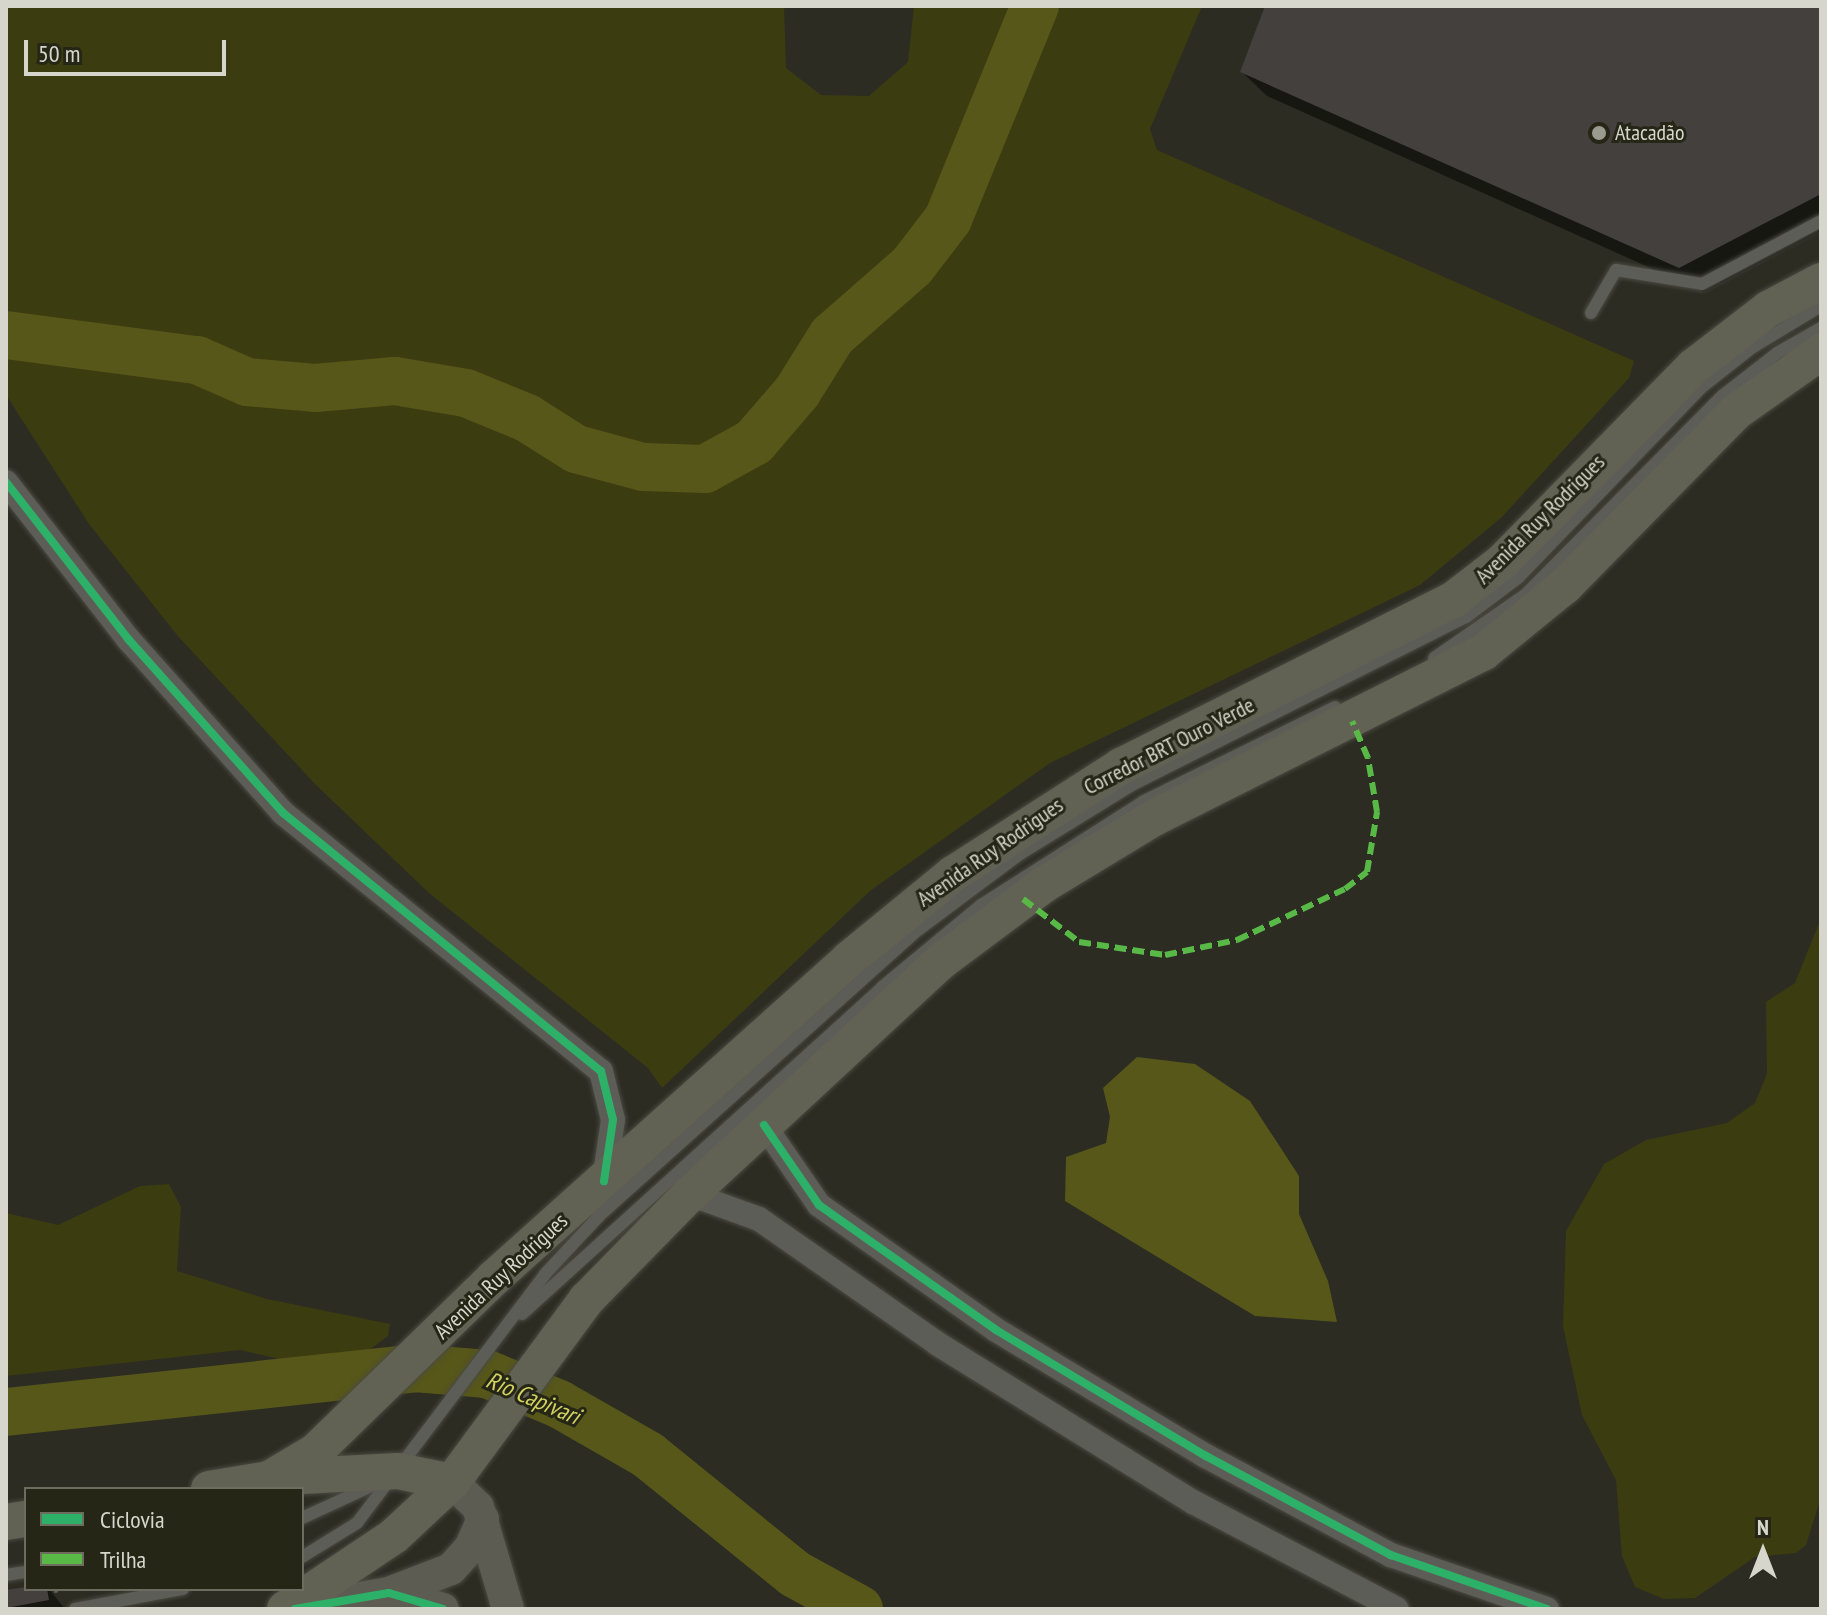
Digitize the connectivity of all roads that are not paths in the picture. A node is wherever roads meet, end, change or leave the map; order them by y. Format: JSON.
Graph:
{"nodes":[{"id":1,"x":1821,"y":221,"type":"edge"},
{"id":2,"x":1821,"y":281,"type":"edge"},
{"id":3,"x":1821,"y":306,"type":"edge"},
{"id":4,"x":1591,"y":313,"type":"dead end"},
{"id":5,"x":1821,"y":328,"type":"edge"},
{"id":6,"x":1821,"y":352,"type":"edge"},
{"id":7,"x":1821,"y":361,"type":"edge"},
{"id":8,"x":1736,"y":412,"type":"junction"},
{"id":9,"x":6,"y":482,"type":"edge"},
{"id":10,"x":1418,"y":665,"type":"dead end"},
{"id":11,"x":1355,"y":697,"type":"dead end"},
{"id":12,"x":764,"y":1125,"type":"junction"},
{"id":13,"x":604,"y":1181,"type":"junction"},
{"id":14,"x":690,"y":1194,"type":"junction"},
{"id":15,"x":500,"y":1336,"type":"junction"},
{"id":16,"x":398,"y":1471,"type":"junction"},
{"id":17,"x":269,"y":1479,"type":"junction"},
{"id":18,"x":452,"y":1482,"type":"junction"},
{"id":19,"x":221,"y":1487,"type":"edge"},
{"id":20,"x":304,"y":1517,"type":"edge"},
{"id":21,"x":483,"y":1519,"type":"junction"},
{"id":22,"x":304,"y":1556,"type":"edge"},
{"id":23,"x":172,"y":1591,"type":"edge"},
{"id":24,"x":389,"y":1593,"type":"junction"},
{"id":25,"x":357,"y":1603,"type":"edge"},
{"id":26,"x":75,"y":1609,"type":"edge"},
{"id":27,"x":285,"y":1609,"type":"edge"},
{"id":28,"x":295,"y":1609,"type":"edge"},
{"id":29,"x":443,"y":1609,"type":"edge"},
{"id":30,"x":508,"y":1609,"type":"edge"},
{"id":31,"x":1397,"y":1609,"type":"edge"},
{"id":32,"x":1545,"y":1609,"type":"edge"}],
"edges":[{"from":1,"to":4,"type":"lane"},
{"from":2,"to":13,"type":"main road","name":"Avenida Ruy Rodrigues"},
{"from":3,"to":15,"type":"lane","name":"Corredor BRT Ouro Verde"},
{"from":5,"to":10,"type":"lane"},
{"from":6,"to":8,"type":"main road"},
{"from":7,"to":8,"type":"lane"},
{"from":8,"to":12,"type":"main road"},
{"from":9,"to":13,"type":"street"},
{"from":11,"to":15,"type":"lane","name":"Corredor BRT Ouro Verde"},
{"from":12,"to":14,"type":"main road"},
{"from":12,"to":32,"type":"street"},
{"from":13,"to":17,"type":"main road","name":"Avenida Ruy Rodrigues"},
{"from":14,"to":18,"type":"main road"},
{"from":14,"to":31,"type":"street"},
{"from":15,"to":16,"type":"lane","name":"Corredor BRT Ouro Verde"},
{"from":16,"to":17,"type":"main road"},
{"from":16,"to":18,"type":"main road"},
{"from":16,"to":20,"type":"lane","name":"Corredor BRT Ouro Verde"},
{"from":16,"to":22,"type":"lane","name":"Corredor BRT Ouro Verde"},
{"from":17,"to":19,"type":"main road","name":"Avenida Ruy Rodrigues"},
{"from":18,"to":21,"type":"street"},
{"from":18,"to":27,"type":"main road"},
{"from":21,"to":24,"type":"street"},
{"from":21,"to":30,"type":"street"},
{"from":23,"to":26,"type":"lane"},
{"from":24,"to":25,"type":"street"},
{"from":24,"to":29,"type":"street"},
{"from":25,"to":28,"type":"street"}]}
